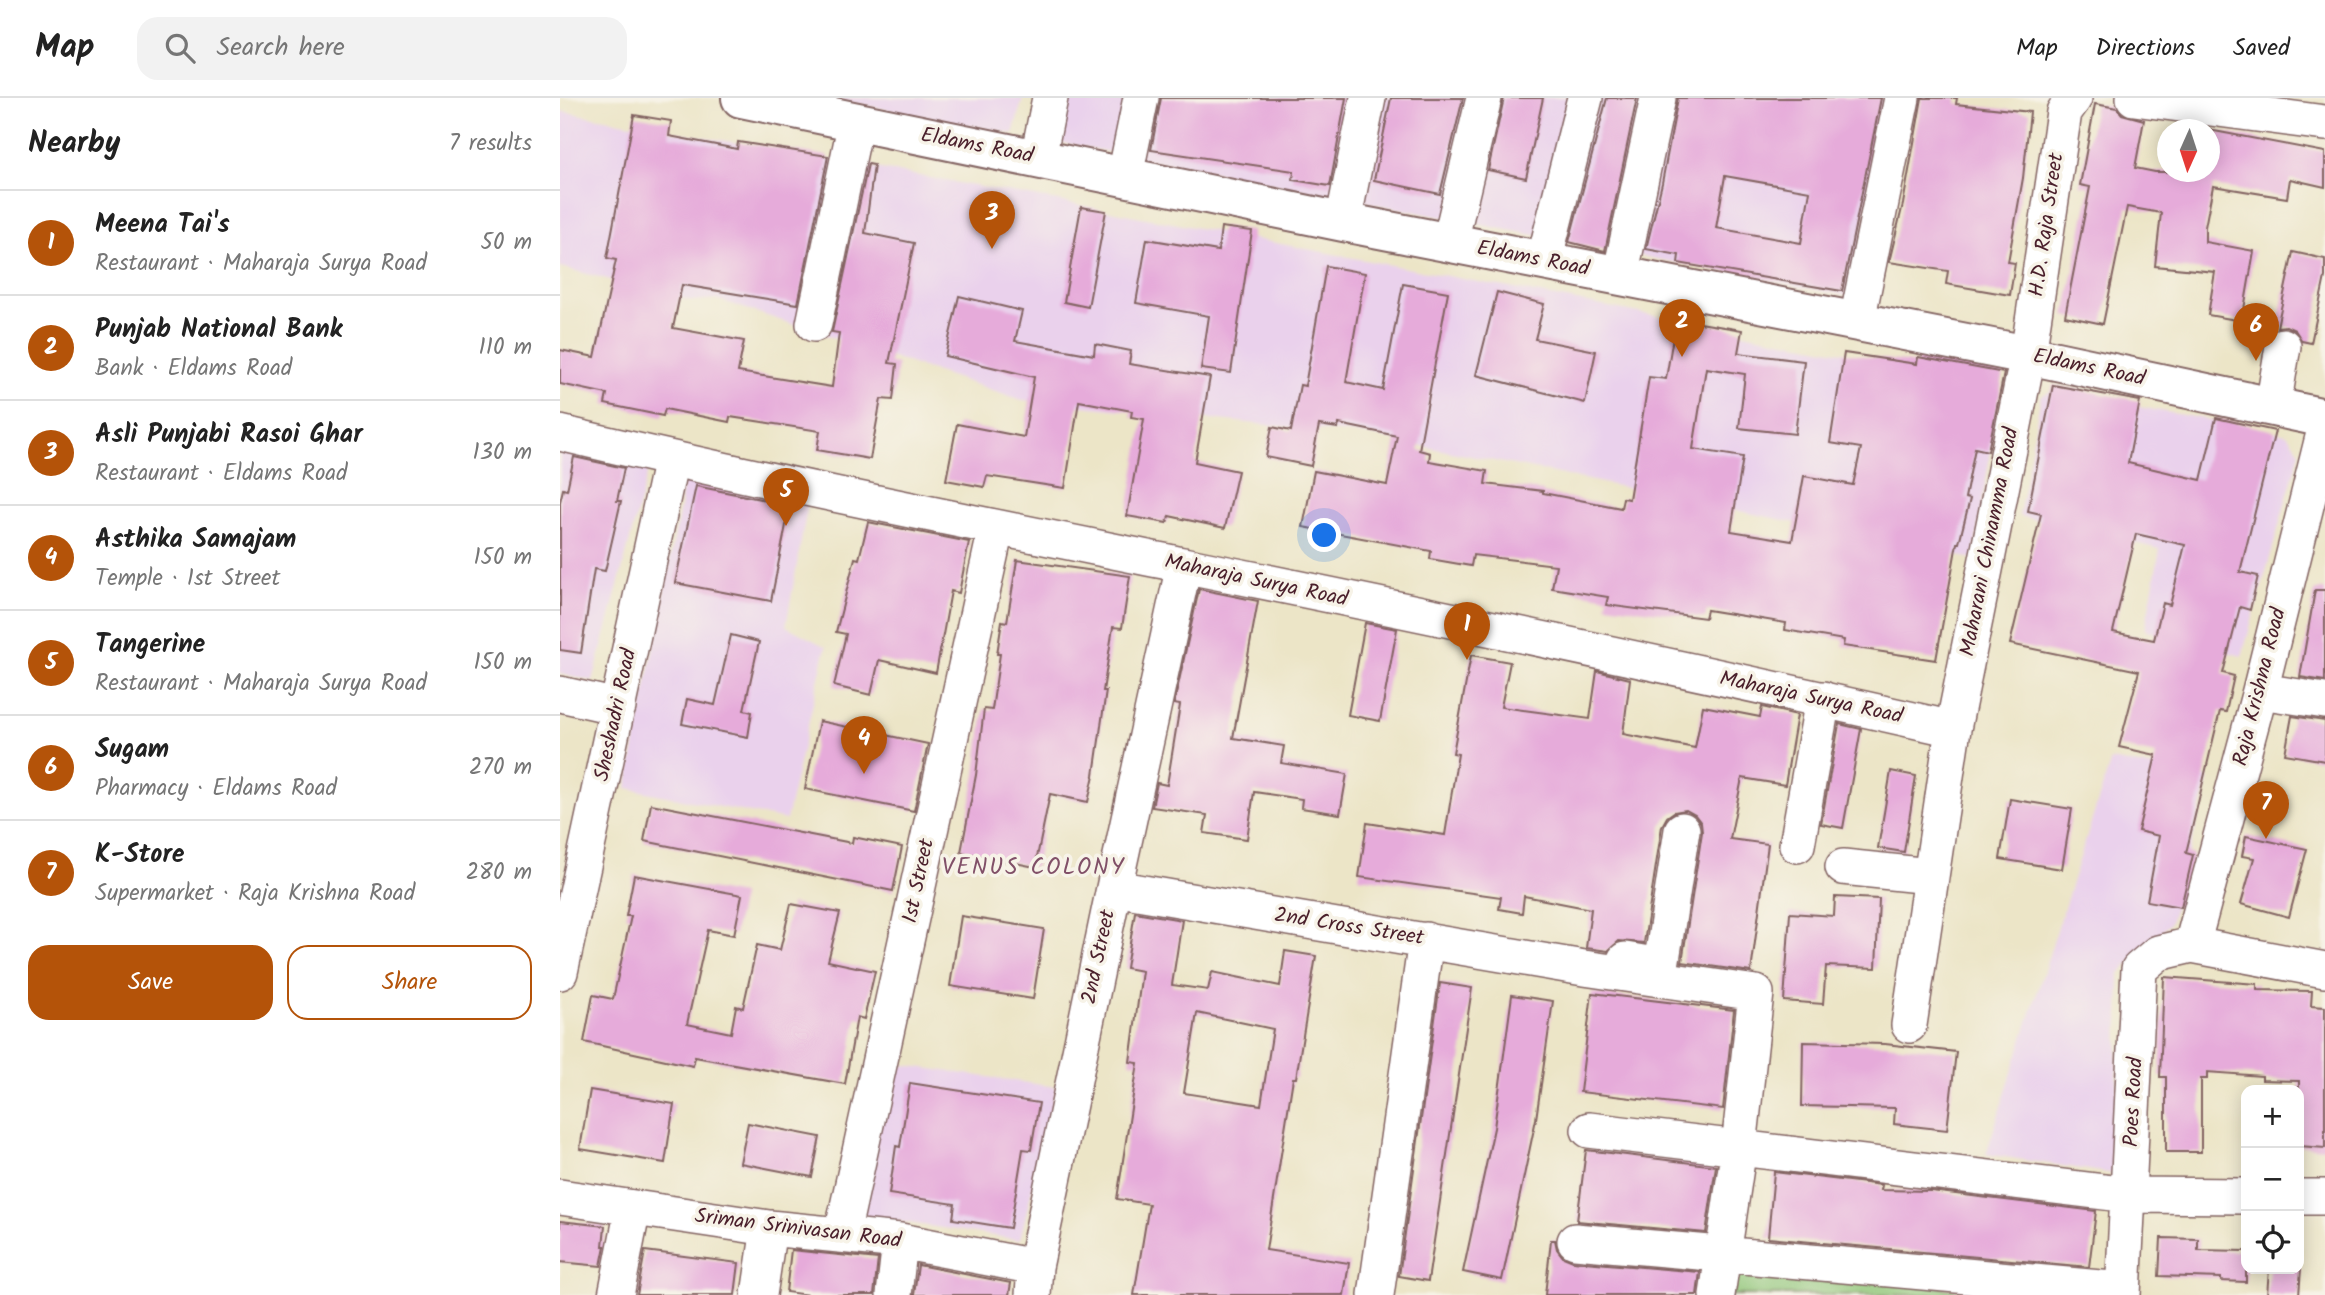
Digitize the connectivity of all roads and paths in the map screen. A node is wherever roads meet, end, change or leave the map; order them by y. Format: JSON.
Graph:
{"nodes":[{"id":1,"x":741,"y":98,"type":"edge"},
{"id":2,"x":1051,"y":98,"type":"edge"},
{"id":3,"x":1141,"y":98,"type":"edge"},
{"id":4,"x":1367,"y":98,"type":"edge"},
{"id":5,"x":1484,"y":98,"type":"edge"},
{"id":6,"x":1585,"y":98,"type":"edge"},
{"id":7,"x":1658,"y":98,"type":"edge"},
{"id":8,"x":1902,"y":98,"type":"edge"},
{"id":9,"x":2074,"y":98,"type":"edge"},
{"id":10,"x":2134,"y":98,"type":"edge"},
{"id":11,"x":856,"y":121,"type":"junction"},
{"id":12,"x":2325,"y":123,"type":"edge"},
{"id":13,"x":1038,"y":158,"type":"junction"},
{"id":14,"x":1125,"y":176,"type":"junction"},
{"id":15,"x":1343,"y":222,"type":"junction"},
{"id":16,"x":1450,"y":242,"type":"junction"},
{"id":17,"x":1544,"y":261,"type":"junction"},
{"id":18,"x":1620,"y":276,"type":"junction"},
{"id":19,"x":1857,"y":321,"type":"junction"},
{"id":20,"x":814,"y":324,"type":"dead end"},
{"id":21,"x":2283,"y":346,"type":"dead end"},
{"id":22,"x":2028,"y":355,"type":"junction"},
{"id":23,"x":2273,"y":407,"type":"junction"},
{"id":24,"x":2325,"y":418,"type":"edge"},
{"id":25,"x":2325,"y":429,"type":"edge"},
{"id":26,"x":560,"y":433,"type":"edge"},
{"id":27,"x":671,"y":459,"type":"junction"},
{"id":28,"x":996,"y":529,"type":"junction"},
{"id":29,"x":1184,"y":565,"type":"junction"},
{"id":30,"x":2260,"y":691,"type":"junction"},
{"id":31,"x":560,"y":694,"type":"edge"},
{"id":32,"x":1823,"y":699,"type":"junction"},
{"id":33,"x":2325,"y":701,"type":"edge"},
{"id":34,"x":618,"y":707,"type":"junction"},
{"id":35,"x":1953,"y":729,"type":"junction"},
{"id":36,"x":1682,"y":830,"type":"dead end"},
{"id":37,"x":1797,"y":845,"type":"dead end"},
{"id":38,"x":1843,"y":867,"type":"dead end"},
{"id":39,"x":1930,"y":876,"type":"junction"},
{"id":40,"x":1114,"y":888,"type":"junction"},
{"id":41,"x":1426,"y":940,"type":"junction"},
{"id":42,"x":2192,"y":945,"type":"junction"},
{"id":43,"x":562,"y":951,"type":"edge"},
{"id":44,"x":1584,"y":968,"type":"junction"},
{"id":45,"x":2325,"y":970,"type":"edge"},
{"id":46,"x":1909,"y":1025,"type":"dead end"},
{"id":47,"x":1589,"y":1130,"type":"dead end"},
{"id":48,"x":1739,"y":1147,"type":"junction"},
{"id":49,"x":2130,"y":1195,"type":"junction"},
{"id":50,"x":2241,"y":1196,"type":"edge"},
{"id":51,"x":560,"y":1197,"type":"edge"},
{"id":52,"x":2304,"y":1197,"type":"edge"},
{"id":53,"x":2325,"y":1197,"type":"edge"},
{"id":54,"x":633,"y":1208,"type":"junction"},
{"id":55,"x":769,"y":1228,"type":"junction"},
{"id":56,"x":842,"y":1234,"type":"junction"},
{"id":57,"x":900,"y":1241,"type":"junction"},
{"id":58,"x":1575,"y":1241,"type":"dead end"},
{"id":59,"x":1723,"y":1255,"type":"junction"},
{"id":60,"x":1034,"y":1281,"type":"edge"},
{"id":61,"x":2123,"y":1293,"type":"edge"},
{"id":62,"x":616,"y":1295,"type":"edge"},
{"id":63,"x":759,"y":1295,"type":"edge"},
{"id":64,"x":894,"y":1295,"type":"edge"},
{"id":65,"x":1376,"y":1295,"type":"edge"},
{"id":66,"x":1717,"y":1295,"type":"edge"}],
"edges":[{"from":1,"to":11,"type":"main road","name":"Eldams Road"},
{"from":2,"to":13,"type":"street"},
{"from":3,"to":14,"type":"street"},
{"from":4,"to":15,"type":"street"},
{"from":5,"to":16,"type":"street"},
{"from":6,"to":17,"type":"street"},
{"from":7,"to":18,"type":"street"},
{"from":8,"to":19,"type":"street"},
{"from":9,"to":22,"type":"street","name":"H.D. Raja Street"},
{"from":10,"to":12,"type":"street"},
{"from":11,"to":13,"type":"main road","name":"Eldams Road"},
{"from":11,"to":20,"type":"street"},
{"from":13,"to":14,"type":"main road","name":"Eldams Road"},
{"from":14,"to":15,"type":"main road","name":"Eldams Road"},
{"from":15,"to":16,"type":"main road","name":"Eldams Road"},
{"from":16,"to":17,"type":"main road","name":"Eldams Road"},
{"from":17,"to":18,"type":"main road","name":"Eldams Road"},
{"from":18,"to":19,"type":"main road","name":"Eldams Road"},
{"from":19,"to":22,"type":"main road","name":"Eldams Road"},
{"from":21,"to":23,"type":"street"},
{"from":22,"to":23,"type":"main road","name":"Eldams Road"},
{"from":22,"to":35,"type":"street","name":"Maharani Chinamma Road"},
{"from":23,"to":24,"type":"main road","name":"Eldams Road"},
{"from":25,"to":30,"type":"street","name":"Raja Krishna Road"},
{"from":26,"to":27,"type":"street","name":"Maharaja Surya Road"},
{"from":27,"to":28,"type":"street","name":"Maharaja Surya Road"},
{"from":27,"to":34,"type":"street","name":"Sheshadri Road"},
{"from":28,"to":29,"type":"street","name":"Maharaja Surya Road"},
{"from":28,"to":56,"type":"street","name":"1st Street"},
{"from":29,"to":32,"type":"street","name":"Maharaja Surya Road"},
{"from":29,"to":40,"type":"street","name":"2nd Street"},
{"from":30,"to":33,"type":"street"},
{"from":30,"to":42,"type":"street","name":"Raja Krishna Road"},
{"from":31,"to":34,"type":"street"},
{"from":32,"to":35,"type":"street","name":"Maharaja Surya Road"},
{"from":32,"to":37,"type":"street"},
{"from":34,"to":43,"type":"street","name":"Sheshadri Road"},
{"from":35,"to":39,"type":"street","name":"Maharani Chinamma Road"},
{"from":36,"to":44,"type":"street"},
{"from":38,"to":39,"type":"street"},
{"from":39,"to":46,"type":"street","name":"Maharani Chinamma Road"},
{"from":40,"to":41,"type":"street","name":"2nd Cross Street"},
{"from":40,"to":60,"type":"street","name":"2nd Street"},
{"from":41,"to":44,"type":"street","name":"2nd Cross Street"},
{"from":41,"to":65,"type":"street"},
{"from":42,"to":45,"type":"street"},
{"from":42,"to":49,"type":"street","name":"Poes Road"},
{"from":44,"to":48,"type":"street","name":"2nd Cross Street"},
{"from":47,"to":48,"type":"street"},
{"from":48,"to":49,"type":"street"},
{"from":48,"to":59,"type":"street"},
{"from":49,"to":50,"type":"street"},
{"from":49,"to":61,"type":"street","name":"Poes Road"},
{"from":51,"to":54,"type":"street","name":"Sriman Srinivasan Road"},
{"from":52,"to":53,"type":"street"},
{"from":54,"to":55,"type":"street","name":"Sriman Srinivasan Road"},
{"from":54,"to":62,"type":"street"},
{"from":55,"to":56,"type":"street","name":"Sriman Srinivasan Road"},
{"from":55,"to":63,"type":"street"},
{"from":56,"to":57,"type":"street","name":"Sriman Srinivasan Road"},
{"from":57,"to":60,"type":"street","name":"Sriman Srinivasan Road"},
{"from":57,"to":64,"type":"street"},
{"from":58,"to":59,"type":"street"},
{"from":59,"to":61,"type":"street"},
{"from":59,"to":66,"type":"street"}]}
